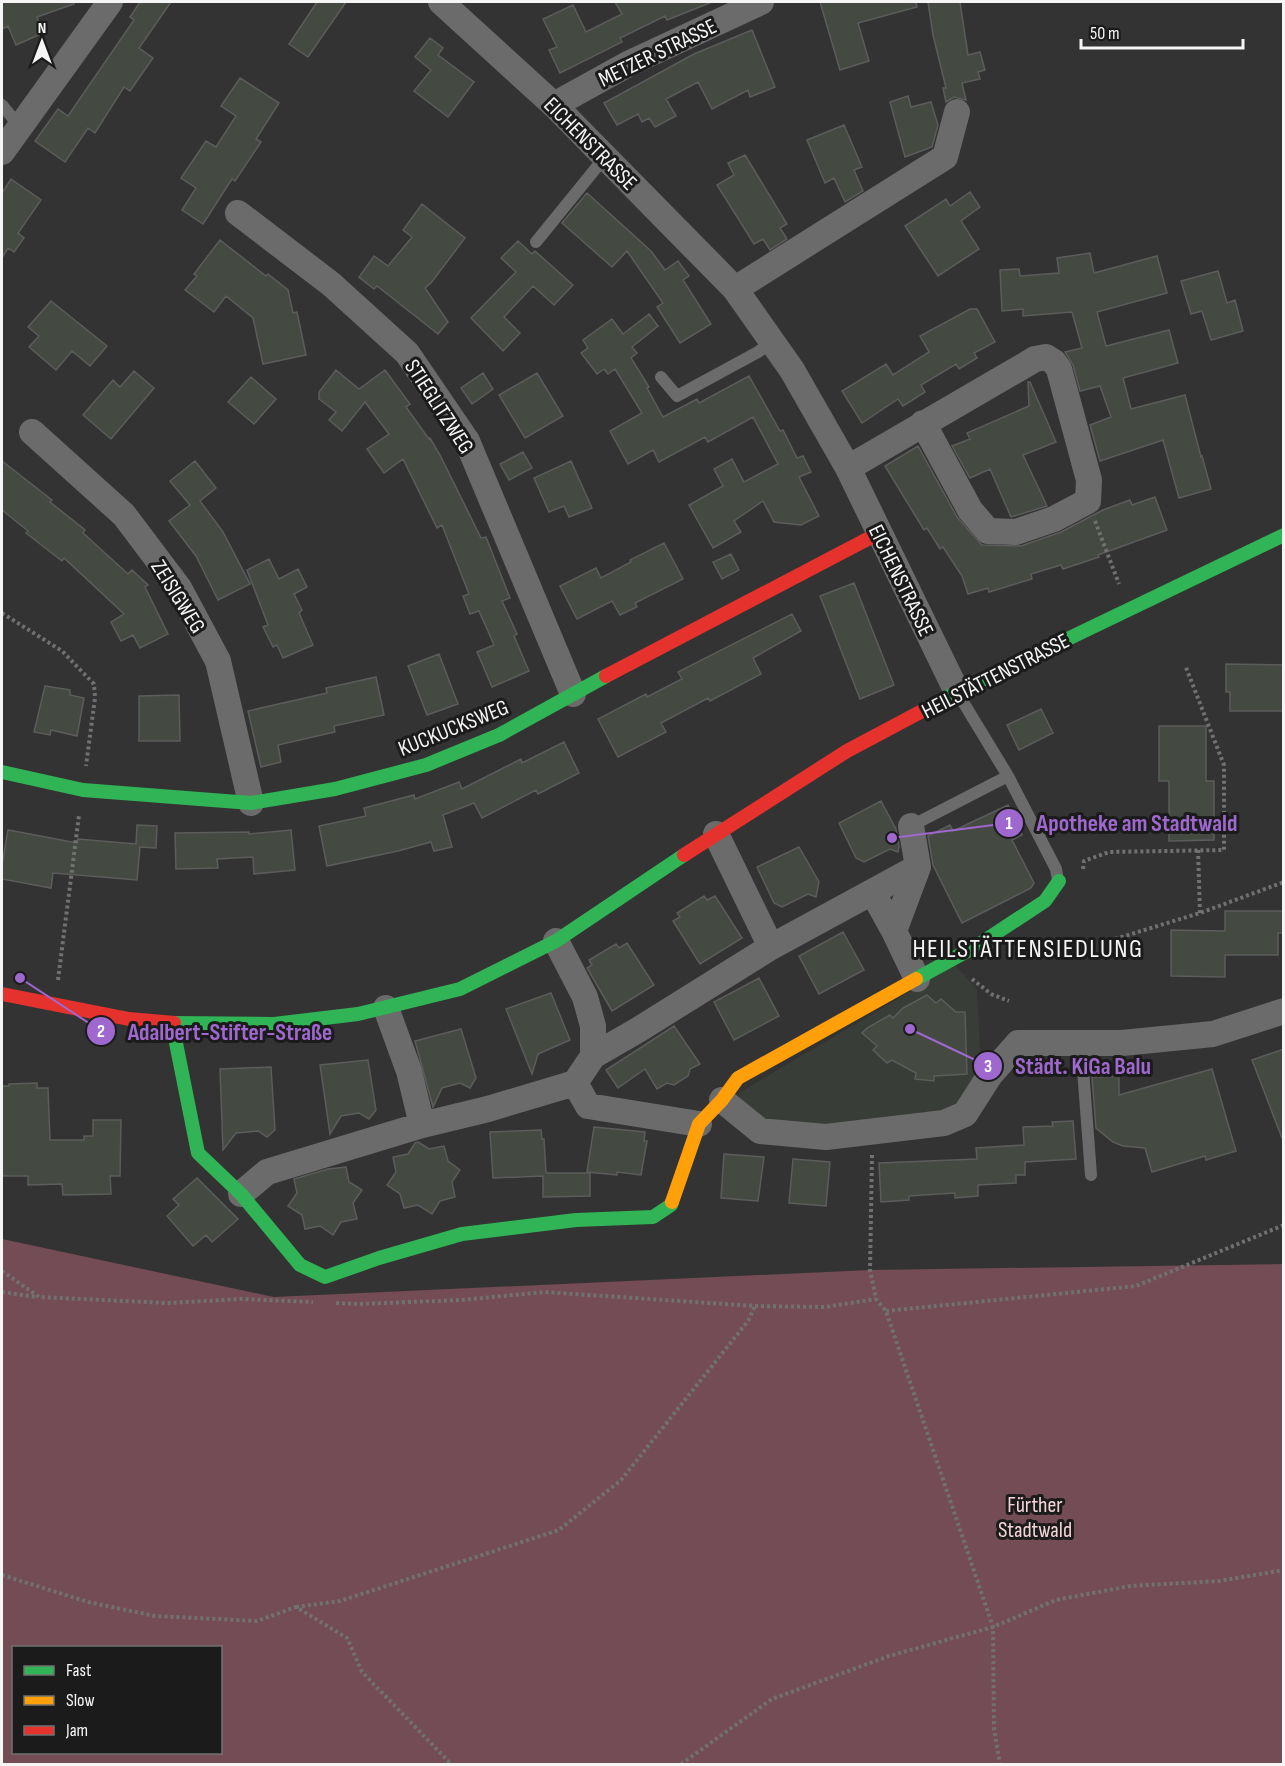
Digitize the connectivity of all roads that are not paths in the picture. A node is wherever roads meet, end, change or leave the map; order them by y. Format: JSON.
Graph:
{"nodes":[{"id":1,"x":110,"y":2,"type":"edge"},
{"id":2,"x":441,"y":2,"type":"edge"},
{"id":3,"x":761,"y":2,"type":"edge"},
{"id":4,"x":2,"y":105,"type":"edge"},
{"id":5,"x":554,"y":105,"type":"junction"},
{"id":6,"x":957,"y":112,"type":"dead end"},
{"id":7,"x":20,"y":127,"type":"junction"},
{"id":8,"x":2,"y":152,"type":"edge"},
{"id":9,"x":605,"y":157,"type":"junction"},
{"id":10,"x":237,"y":213,"type":"dead end"},
{"id":11,"x":536,"y":242,"type":"dead end"},
{"id":12,"x":735,"y":289,"type":"junction"},
{"id":13,"x":772,"y":342,"type":"junction"},
{"id":14,"x":661,"y":377,"type":"dead end"},
{"id":15,"x":923,"y":423,"type":"junction"},
{"id":16,"x":32,"y":432,"type":"dead end"},
{"id":17,"x":848,"y":468,"type":"junction"},
{"id":18,"x":879,"y":533,"type":"junction"},
{"id":19,"x":1284,"y":535,"type":"edge"},
{"id":20,"x":957,"y":692,"type":"junction"},
{"id":21,"x":573,"y":694,"type":"junction"},
{"id":22,"x":2,"y":772,"type":"edge"},
{"id":23,"x":1008,"y":776,"type":"junction"},
{"id":24,"x":251,"y":802,"type":"junction"},
{"id":25,"x":911,"y":826,"type":"joint"},
{"id":26,"x":716,"y":834,"type":"junction"},
{"id":27,"x":918,"y":867,"type":"junction"},
{"id":28,"x":1059,"y":881,"type":"joint"},
{"id":29,"x":873,"y":893,"type":"junction"},
{"id":30,"x":894,"y":931,"type":"junction"},
{"id":31,"x":556,"y":941,"type":"junction"},
{"id":32,"x":771,"y":947,"type":"junction"},
{"id":33,"x":917,"y":979,"type":"junction"},
{"id":34,"x":2,"y":994,"type":"edge"},
{"id":35,"x":386,"y":1008,"type":"junction"},
{"id":36,"x":1284,"y":1011,"type":"edge"},
{"id":37,"x":172,"y":1023,"type":"junction"},
{"id":38,"x":1081,"y":1043,"type":"junction"},
{"id":39,"x":592,"y":1056,"type":"junction"},
{"id":40,"x":575,"y":1083,"type":"junction"},
{"id":41,"x":722,"y":1100,"type":"junction"},
{"id":42,"x":699,"y":1124,"type":"junction"},
{"id":43,"x":422,"y":1125,"type":"junction"},
{"id":44,"x":1092,"y":1175,"type":"dead end"},
{"id":45,"x":241,"y":1194,"type":"junction"}],
"edges":[{"from":1,"to":7,"type":"street"},
{"from":2,"to":5,"type":"street","name":"EICHENSTRASSE"},
{"from":3,"to":5,"type":"street","name":"METZER STRASSE"},
{"from":4,"to":7,"type":"lane"},
{"from":5,"to":9,"type":"street","name":"EICHENSTRASSE"},
{"from":6,"to":12,"type":"street"},
{"from":7,"to":8,"type":"street"},
{"from":9,"to":11,"type":"lane"},
{"from":9,"to":12,"type":"street","name":"EICHENSTRASSE"},
{"from":10,"to":21,"type":"street","name":"STIEGLITZWEG"},
{"from":12,"to":13,"type":"street","name":"EICHENSTRASSE"},
{"from":13,"to":14,"type":"lane"},
{"from":13,"to":17,"type":"street","name":"EICHENSTRASSE"},
{"from":15,"to":15,"type":"street"},
{"from":15,"to":17,"type":"street"},
{"from":16,"to":24,"type":"street","name":"ZEISIGWEG"},
{"from":17,"to":18,"type":"street","name":"EICHENSTRASSE"},
{"from":18,"to":20,"type":"street","name":"EICHENSTRASSE"},
{"from":18,"to":21,"type":"street","name":"KUCKUCKSWEG"},
{"from":19,"to":20,"type":"street","name":"HEILSTÄTTENSTRASSE"},
{"from":20,"to":23,"type":"lane"},
{"from":20,"to":26,"type":"street","name":"HEILSTÄTTENSTRASSE"},
{"from":21,"to":24,"type":"street","name":"KUCKUCKSWEG"},
{"from":22,"to":24,"type":"street","name":"KUCKUCKSWEG"},
{"from":23,"to":25,"type":"lane"},
{"from":23,"to":28,"type":"lane"},
{"from":25,"to":27,"type":"street"},
{"from":26,"to":31,"type":"street","name":"HEILSTÄTTENSTRASSE"},
{"from":26,"to":32,"type":"street"},
{"from":27,"to":29,"type":"street"},
{"from":27,"to":30,"type":"street"},
{"from":28,"to":33,"type":"street"},
{"from":29,"to":30,"type":"street"},
{"from":29,"to":32,"type":"street"},
{"from":30,"to":33,"type":"street"},
{"from":31,"to":35,"type":"street","name":"HEILSTÄTTENSTRASSE"},
{"from":31,"to":39,"type":"street"},
{"from":32,"to":39,"type":"street"},
{"from":33,"to":41,"type":"street"},
{"from":34,"to":37,"type":"street","name":"HEILSTÄTTENSTRASSE"},
{"from":35,"to":37,"type":"street","name":"HEILSTÄTTENSTRASSE"},
{"from":35,"to":43,"type":"street"},
{"from":36,"to":38,"type":"street"},
{"from":37,"to":45,"type":"street"},
{"from":38,"to":41,"type":"street"},
{"from":38,"to":44,"type":"lane"},
{"from":39,"to":40,"type":"street"},
{"from":40,"to":42,"type":"street"},
{"from":40,"to":43,"type":"street"},
{"from":41,"to":42,"type":"street"},
{"from":42,"to":45,"type":"street"},
{"from":43,"to":45,"type":"street"}]}
